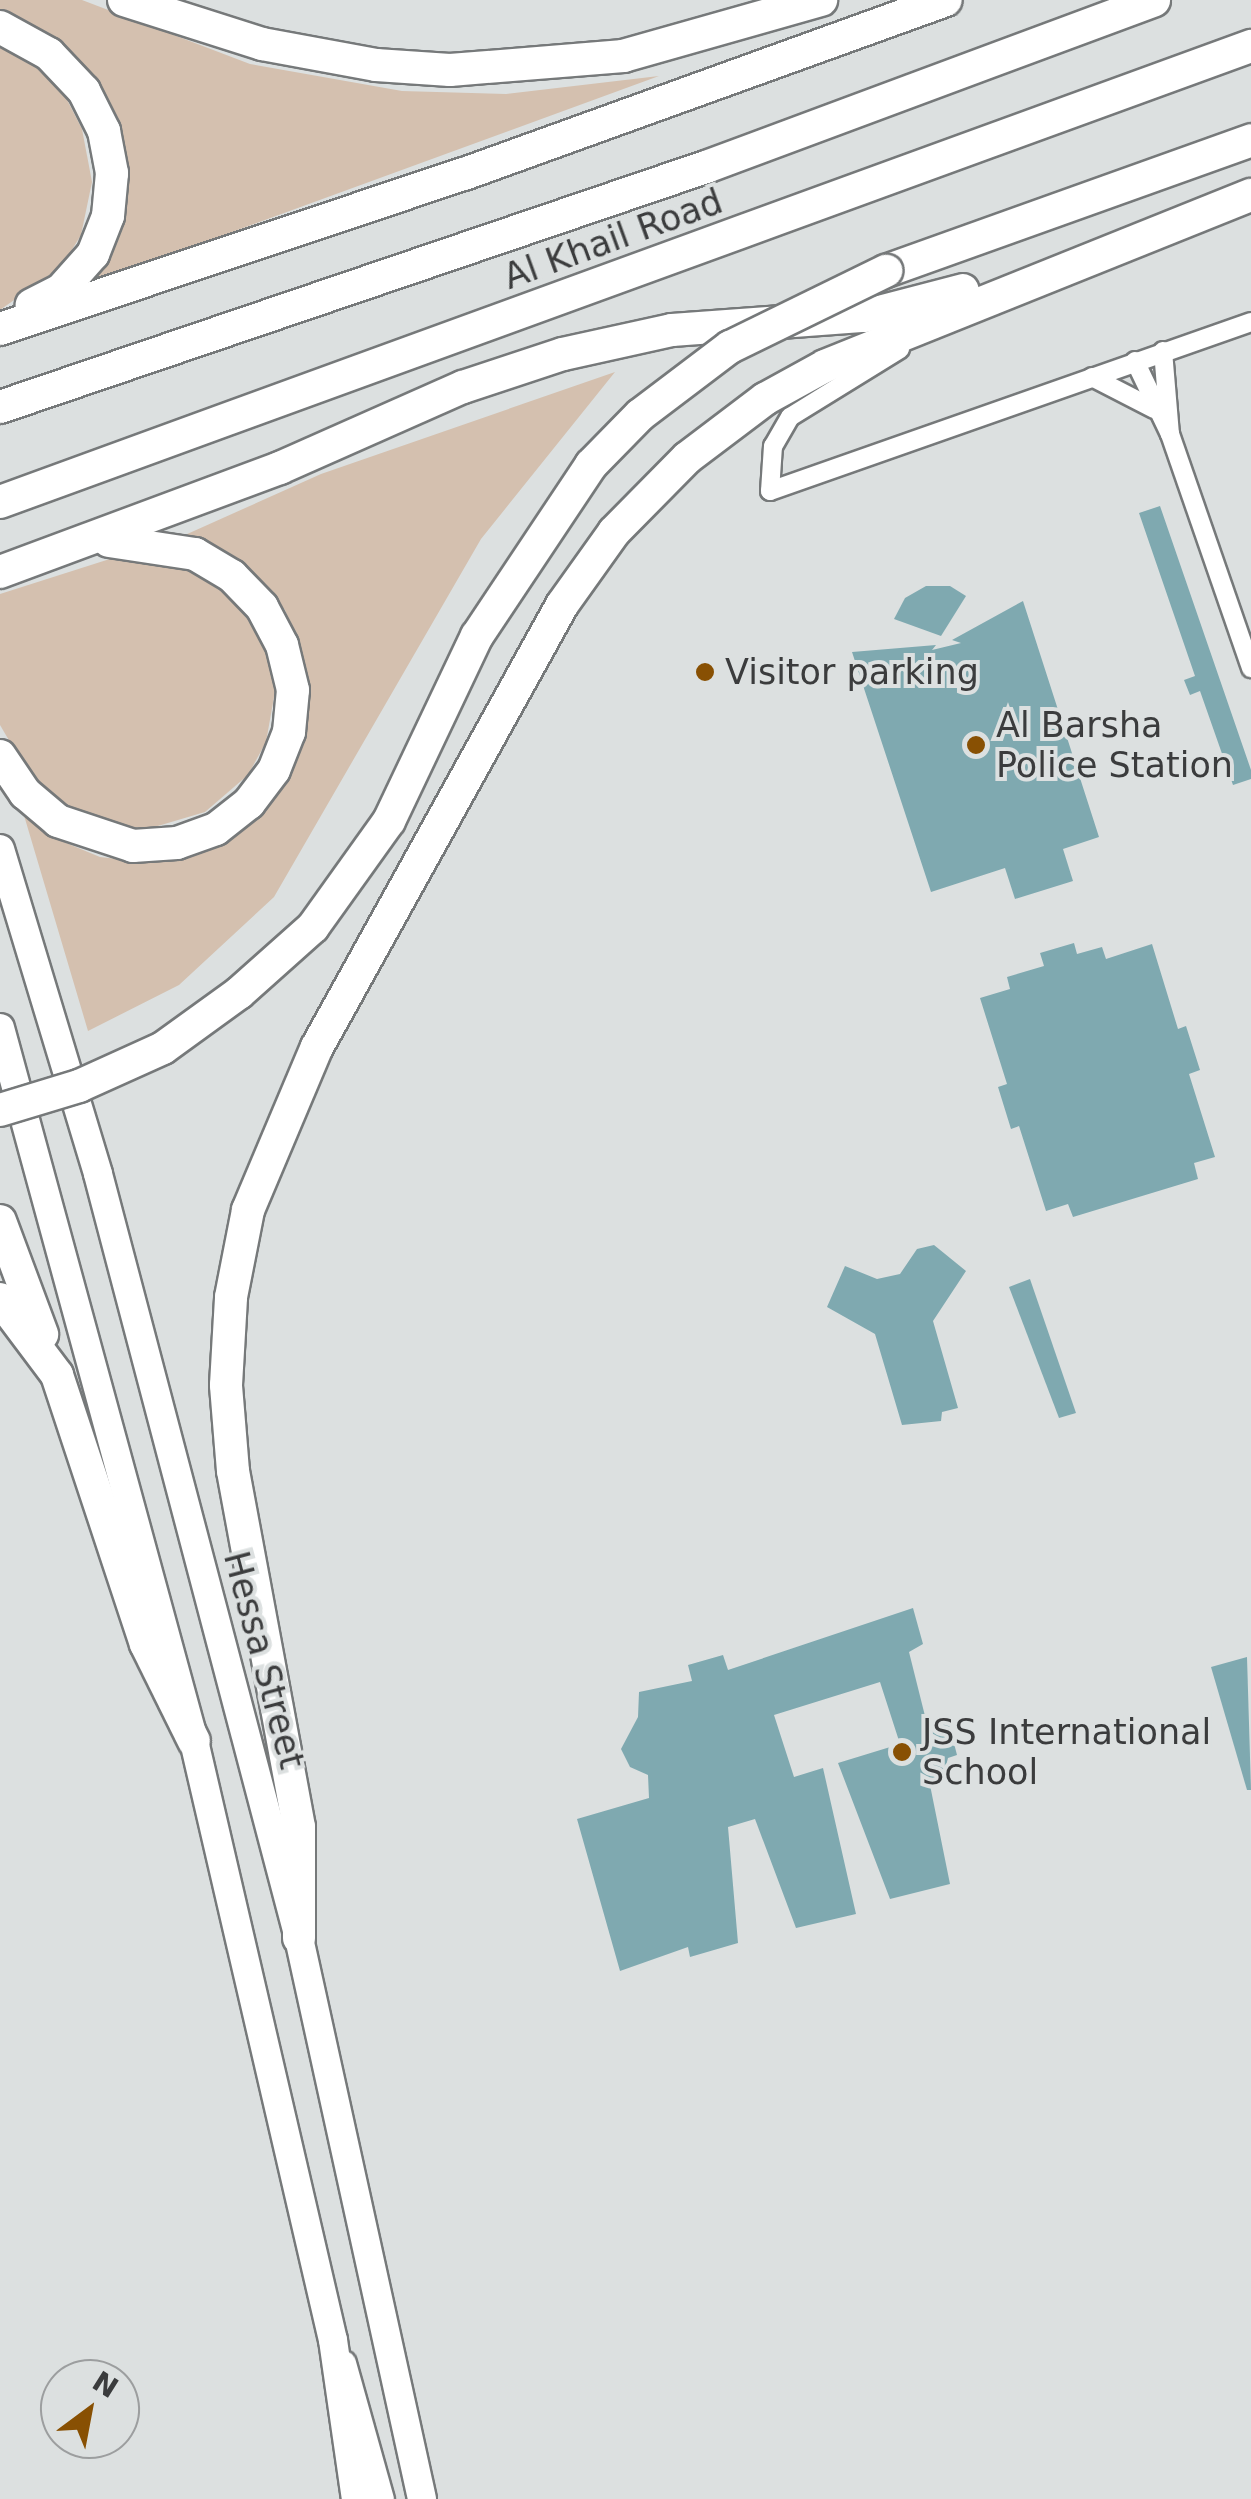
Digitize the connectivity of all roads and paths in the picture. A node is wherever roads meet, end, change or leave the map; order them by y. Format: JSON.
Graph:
{"nodes":[{"id":1,"x":124,"y":0,"type":"edge"},
{"id":2,"x":821,"y":0,"type":"edge"},
{"id":3,"x":946,"y":0,"type":"edge"},
{"id":4,"x":1154,"y":0,"type":"edge"},
{"id":5,"x":0,"y":27,"type":"edge"},
{"id":6,"x":1251,"y":46,"type":"edge"},
{"id":7,"x":1251,"y":140,"type":"edge"},
{"id":8,"x":1251,"y":196,"type":"edge"},
{"id":9,"x":1097,"y":256,"type":"junction"},
{"id":10,"x":0,"y":317,"type":"edge"},
{"id":11,"x":1251,"y":322,"type":"edge"},
{"id":12,"x":934,"y":323,"type":"junction"},
{"id":13,"x":0,"y":330,"type":"edge"},
{"id":14,"x":1163,"y":351,"type":"junction"},
{"id":15,"x":1135,"y":361,"type":"junction"},
{"id":16,"x":1092,"y":376,"type":"junction"},
{"id":17,"x":0,"y":406,"type":"edge"},
{"id":18,"x":1154,"y":409,"type":"junction"},
{"id":19,"x":1170,"y":434,"type":"junction"},
{"id":20,"x":0,"y":502,"type":"edge"},
{"id":21,"x":80,"y":545,"type":"junction"},
{"id":22,"x":0,"y":572,"type":"edge"},
{"id":23,"x":1251,"y":668,"type":"edge"},
{"id":24,"x":0,"y":756,"type":"edge"},
{"id":25,"x":0,"y":848,"type":"edge"},
{"id":26,"x":0,"y":1028,"type":"edge"},
{"id":27,"x":0,"y":1110,"type":"edge"},
{"id":28,"x":0,"y":1221,"type":"edge"},
{"id":29,"x":0,"y":1298,"type":"edge"},
{"id":30,"x":57,"y":1375,"type":"junction"},
{"id":31,"x":194,"y":1742,"type":"junction"},
{"id":32,"x":299,"y":1938,"type":"junction"},
{"id":33,"x":333,"y":2340,"type":"junction"},
{"id":34,"x":356,"y":2499,"type":"edge"},
{"id":35,"x":381,"y":2499,"type":"edge"},
{"id":36,"x":422,"y":2499,"type":"edge"}],
"edges":[{"from":1,"to":2,"type":"highway"},
{"from":3,"to":13,"type":"highway"},
{"from":4,"to":17,"type":"highway","name":"Al Khail Road"},
{"from":5,"to":10,"type":"highway"},
{"from":6,"to":20,"type":"highway","name":"Al Khail Road"},
{"from":7,"to":27,"type":"highway","bridge":true},
{"from":8,"to":9,"type":"highway"},
{"from":9,"to":12,"type":"highway"},
{"from":9,"to":21,"type":"highway"},
{"from":11,"to":14,"type":"street"},
{"from":12,"to":16,"type":"street"},
{"from":12,"to":32,"type":"highway"},
{"from":14,"to":15,"type":"street"},
{"from":14,"to":19,"type":"street"},
{"from":15,"to":16,"type":"street"},
{"from":15,"to":18,"type":"street"},
{"from":16,"to":18,"type":"street"},
{"from":18,"to":19,"type":"street"},
{"from":19,"to":23,"type":"street"},
{"from":21,"to":22,"type":"highway"},
{"from":21,"to":24,"type":"highway"},
{"from":25,"to":32,"type":"main road","name":"Hessa Street"},
{"from":26,"to":31,"type":"main road"},
{"from":28,"to":30,"type":"highway"},
{"from":29,"to":30,"type":"highway"},
{"from":30,"to":31,"type":"highway"},
{"from":31,"to":33,"type":"main road"},
{"from":32,"to":36,"type":"main road","name":"Hessa Street"},
{"from":33,"to":34,"type":"main road"},
{"from":33,"to":35,"type":"main road"}]}
